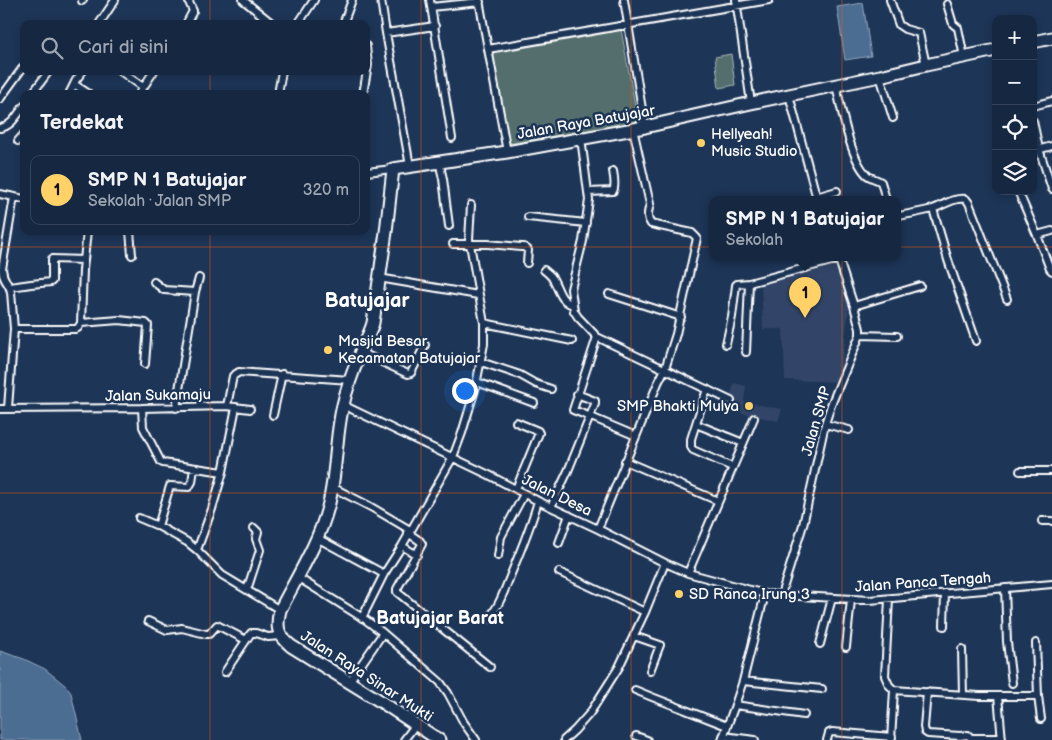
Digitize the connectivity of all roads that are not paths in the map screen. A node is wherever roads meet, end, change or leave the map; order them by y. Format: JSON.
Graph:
{"nodes":[{"id":1,"x":188,"y":0,"type":"edge"},
{"id":2,"x":314,"y":0,"type":"edge"},
{"id":3,"x":352,"y":0,"type":"edge"},
{"id":4,"x":381,"y":0,"type":"edge"},
{"id":5,"x":624,"y":0,"type":"edge"},
{"id":6,"x":770,"y":0,"type":"edge"},
{"id":7,"x":890,"y":0,"type":"edge"},
{"id":8,"x":113,"y":1,"type":"edge"},
{"id":9,"x":247,"y":1,"type":"edge"},
{"id":10,"x":480,"y":1,"type":"edge"},
{"id":11,"x":736,"y":2,"type":"edge"},
{"id":12,"x":431,"y":4,"type":"edge"},
{"id":13,"x":947,"y":4,"type":"dead end"},
{"id":14,"x":101,"y":20,"type":"edge"},
{"id":15,"x":188,"y":20,"type":"edge"},
{"id":16,"x":268,"y":20,"type":"edge"},
{"id":17,"x":301,"y":20,"type":"edge"},
{"id":18,"x":344,"y":20,"type":"edge"},
{"id":19,"x":628,"y":24,"type":"junction"},
{"id":20,"x":435,"y":26,"type":"junction"},
{"id":21,"x":386,"y":33,"type":"junction"},
{"id":22,"x":1052,"y":38,"type":"edge"},
{"id":23,"x":1037,"y":41,"type":"edge"},
{"id":24,"x":488,"y":49,"type":"junction"},
{"id":25,"x":992,"y":51,"type":"edge"},
{"id":26,"x":964,"y":57,"type":"junction"},
{"id":27,"x":926,"y":65,"type":"junction"},
{"id":28,"x":20,"y":72,"type":"edge"},
{"id":29,"x":46,"y":75,"type":"edge"},
{"id":30,"x":80,"y":75,"type":"edge"},
{"id":31,"x":126,"y":75,"type":"edge"},
{"id":32,"x":151,"y":75,"type":"edge"},
{"id":33,"x":281,"y":75,"type":"edge"},
{"id":34,"x":366,"y":75,"type":"edge"},
{"id":35,"x":880,"y":76,"type":"junction"},
{"id":36,"x":74,"y":84,"type":"junction"},
{"id":37,"x":836,"y":85,"type":"junction"},
{"id":38,"x":143,"y":87,"type":"junction"},
{"id":39,"x":35,"y":90,"type":"edge"},
{"id":40,"x":71,"y":90,"type":"edge"},
{"id":41,"x":83,"y":90,"type":"edge"},
{"id":42,"x":142,"y":90,"type":"edge"},
{"id":43,"x":279,"y":90,"type":"edge"},
{"id":44,"x":364,"y":90,"type":"edge"},
{"id":45,"x":789,"y":95,"type":"junction"},
{"id":46,"x":0,"y":99,"type":"edge"},
{"id":47,"x":1052,"y":101,"type":"edge"},
{"id":48,"x":751,"y":103,"type":"junction"},
{"id":49,"x":1037,"y":105,"type":"edge"},
{"id":50,"x":20,"y":112,"type":"edge"},
{"id":51,"x":893,"y":118,"type":"dead end"},
{"id":52,"x":0,"y":128,"type":"edge"},
{"id":53,"x":646,"y":128,"type":"junction"},
{"id":54,"x":634,"y":129,"type":"junction"},
{"id":55,"x":452,"y":138,"type":"dead end"},
{"id":56,"x":582,"y":138,"type":"junction"},
{"id":57,"x":20,"y":139,"type":"edge"},
{"id":58,"x":18,"y":141,"type":"dead end"},
{"id":59,"x":1052,"y":146,"type":"edge"},
{"id":60,"x":1037,"y":150,"type":"edge"},
{"id":61,"x":506,"y":152,"type":"junction"},
{"id":62,"x":1037,"y":152,"type":"edge"},
{"id":63,"x":439,"y":161,"type":"junction"},
{"id":64,"x":410,"y":166,"type":"junction"},
{"id":65,"x":393,"y":169,"type":"junction"},
{"id":66,"x":613,"y":171,"type":"dead end"},
{"id":67,"x":370,"y":172,"type":"edge"},
{"id":68,"x":1052,"y":189,"type":"edge"},
{"id":69,"x":837,"y":191,"type":"dead end"},
{"id":70,"x":588,"y":192,"type":"junction"},
{"id":71,"x":0,"y":194,"type":"edge"},
{"id":72,"x":1020,"y":195,"type":"edge"},
{"id":73,"x":816,"y":196,"type":"edge"},
{"id":74,"x":823,"y":196,"type":"edge"},
{"id":75,"x":885,"y":196,"type":"edge"},
{"id":76,"x":14,"y":197,"type":"junction"},
{"id":77,"x":20,"y":198,"type":"edge"},
{"id":78,"x":471,"y":205,"type":"dead end"},
{"id":79,"x":933,"y":209,"type":"junction"},
{"id":80,"x":901,"y":215,"type":"edge"},
{"id":81,"x":528,"y":217,"type":"dead end"},
{"id":82,"x":586,"y":222,"type":"junction"},
{"id":83,"x":449,"y":226,"type":"dead end"},
{"id":84,"x":1052,"y":231,"type":"edge"},
{"id":85,"x":87,"y":235,"type":"edge"},
{"id":86,"x":130,"y":235,"type":"edge"},
{"id":87,"x":1037,"y":235,"type":"junction"},
{"id":88,"x":454,"y":244,"type":"dead end"},
{"id":89,"x":470,"y":244,"type":"junction"},
{"id":90,"x":132,"y":255,"type":"dead end"},
{"id":91,"x":84,"y":260,"type":"junction"},
{"id":92,"x":827,"y":261,"type":"edge"},
{"id":93,"x":839,"y":261,"type":"edge"},
{"id":94,"x":527,"y":263,"type":"dead end"},
{"id":95,"x":544,"y":270,"type":"dead end"},
{"id":96,"x":1052,"y":271,"type":"edge"},
{"id":97,"x":199,"y":278,"type":"dead end"},
{"id":98,"x":379,"y":278,"type":"junction"},
{"id":99,"x":154,"y":282,"type":"dead end"},
{"id":100,"x":748,"y":283,"type":"junction"},
{"id":101,"x":920,"y":286,"type":"dead end"},
{"id":102,"x":10,"y":287,"type":"junction"},
{"id":103,"x":195,"y":292,"type":"junction"},
{"id":104,"x":609,"y":294,"type":"dead end"},
{"id":105,"x":478,"y":295,"type":"junction"},
{"id":106,"x":1007,"y":300,"type":"dead end"},
{"id":107,"x":573,"y":306,"type":"junction"},
{"id":108,"x":854,"y":306,"type":"junction"},
{"id":109,"x":681,"y":317,"type":"junction"},
{"id":110,"x":81,"y":323,"type":"junction"},
{"id":111,"x":484,"y":323,"type":"junction"},
{"id":112,"x":14,"y":329,"type":"junction"},
{"id":113,"x":860,"y":335,"type":"junction"},
{"id":114,"x":896,"y":336,"type":"dead end"},
{"id":115,"x":597,"y":337,"type":"junction"},
{"id":116,"x":572,"y":341,"type":"dead end"},
{"id":117,"x":976,"y":341,"type":"dead end"},
{"id":118,"x":726,"y":344,"type":"dead end"},
{"id":119,"x":425,"y":345,"type":"dead end"},
{"id":120,"x":360,"y":352,"type":"junction"},
{"id":121,"x":746,"y":352,"type":"dead end"},
{"id":122,"x":481,"y":362,"type":"junction"},
{"id":123,"x":145,"y":364,"type":"dead end"},
{"id":124,"x":665,"y":369,"type":"junction"},
{"id":125,"x":282,"y":374,"type":"junction"},
{"id":126,"x":350,"y":380,"type":"junction"},
{"id":127,"x":477,"y":382,"type":"junction"},
{"id":128,"x":551,"y":389,"type":"dead end"},
{"id":129,"x":707,"y":390,"type":"junction"},
{"id":130,"x":577,"y":394,"type":"junction"},
{"id":131,"x":731,"y":401,"type":"dead end"},
{"id":132,"x":534,"y":403,"type":"dead end"},
{"id":133,"x":343,"y":405,"type":"junction"},
{"id":134,"x":227,"y":406,"type":"junction"},
{"id":135,"x":236,"y":407,"type":"junction"},
{"id":136,"x":8,"y":408,"type":"junction"},
{"id":137,"x":142,"y":408,"type":"junction"},
{"id":138,"x":176,"y":408,"type":"junction"},
{"id":139,"x":0,"y":409,"type":"edge"},
{"id":140,"x":250,"y":409,"type":"dead end"},
{"id":141,"x":273,"y":415,"type":"dead end"},
{"id":142,"x":591,"y":417,"type":"junction"},
{"id":143,"x":754,"y":418,"type":"dead end"},
{"id":144,"x":516,"y":422,"type":"dead end"},
{"id":145,"x":696,"y":424,"type":"junction"},
{"id":146,"x":825,"y":424,"type":"junction"},
{"id":147,"x":849,"y":430,"type":"dead end"},
{"id":148,"x":636,"y":436,"type":"junction"},
{"id":149,"x":743,"y":443,"type":"junction"},
{"id":150,"x":453,"y":457,"type":"junction"},
{"id":151,"x":626,"y":461,"type":"junction"},
{"id":152,"x":732,"y":467,"type":"junction"},
{"id":153,"x":194,"y":468,"type":"junction"},
{"id":154,"x":1020,"y":471,"type":"dead end"},
{"id":155,"x":1052,"y":471,"type":"edge"},
{"id":156,"x":223,"y":472,"type":"junction"},
{"id":157,"x":332,"y":487,"type":"junction"},
{"id":158,"x":516,"y":489,"type":"junction"},
{"id":159,"x":524,"y":494,"type":"junction"},
{"id":160,"x":538,"y":501,"type":"junction"},
{"id":161,"x":718,"y":501,"type":"junction"},
{"id":162,"x":551,"y":507,"type":"junction"},
{"id":163,"x":569,"y":516,"type":"junction"},
{"id":164,"x":139,"y":518,"type":"dead end"},
{"id":165,"x":1042,"y":521,"type":"dead end"},
{"id":166,"x":1052,"y":521,"type":"edge"},
{"id":167,"x":158,"y":526,"type":"junction"},
{"id":168,"x":254,"y":528,"type":"dead end"},
{"id":169,"x":598,"y":528,"type":"junction"},
{"id":170,"x":409,"y":532,"type":"junction"},
{"id":171,"x":317,"y":538,"type":"junction"},
{"id":172,"x":559,"y":543,"type":"dead end"},
{"id":173,"x":402,"y":546,"type":"junction"},
{"id":174,"x":197,"y":550,"type":"junction"},
{"id":175,"x":416,"y":555,"type":"junction"},
{"id":176,"x":498,"y":556,"type":"dead end"},
{"id":177,"x":665,"y":563,"type":"junction"},
{"id":178,"x":559,"y":572,"type":"dead end"},
{"id":179,"x":688,"y":573,"type":"junction"},
{"id":180,"x":384,"y":574,"type":"junction"},
{"id":181,"x":297,"y":577,"type":"junction"},
{"id":182,"x":1052,"y":584,"type":"edge"},
{"id":183,"x":1004,"y":588,"type":"junction"},
{"id":184,"x":247,"y":590,"type":"junction"},
{"id":185,"x":944,"y":593,"type":"junction"},
{"id":186,"x":765,"y":594,"type":"junction"},
{"id":187,"x":781,"y":595,"type":"junction"},
{"id":188,"x":832,"y":598,"type":"junction"},
{"id":189,"x":890,"y":599,"type":"junction"},
{"id":190,"x":851,"y":600,"type":"junction"},
{"id":191,"x":280,"y":610,"type":"junction"},
{"id":192,"x":645,"y":612,"type":"junction"},
{"id":193,"x":362,"y":618,"type":"junction"},
{"id":194,"x":488,"y":619,"type":"dead end"},
{"id":195,"x":148,"y":621,"type":"dead end"},
{"id":196,"x":944,"y":626,"type":"dead end"},
{"id":197,"x":384,"y":633,"type":"junction"},
{"id":198,"x":280,"y":636,"type":"junction"},
{"id":199,"x":634,"y":636,"type":"junction"},
{"id":200,"x":246,"y":640,"type":"junction"},
{"id":201,"x":1036,"y":643,"type":"dead end"},
{"id":202,"x":820,"y":644,"type":"dead end"},
{"id":203,"x":846,"y":647,"type":"dead end"},
{"id":204,"x":962,"y":649,"type":"dead end"},
{"id":205,"x":490,"y":667,"type":"dead end"},
{"id":206,"x":650,"y":671,"type":"dead end"},
{"id":207,"x":225,"y":672,"type":"dead end"},
{"id":208,"x":743,"y":681,"type":"junction"},
{"id":209,"x":350,"y":682,"type":"junction"},
{"id":210,"x":1012,"y":683,"type":"dead end"},
{"id":211,"x":822,"y":689,"type":"dead end"},
{"id":212,"x":634,"y":690,"type":"dead end"},
{"id":213,"x":894,"y":690,"type":"junction"},
{"id":214,"x":927,"y":692,"type":"junction"},
{"id":215,"x":963,"y":695,"type":"junction"},
{"id":216,"x":998,"y":696,"type":"junction"},
{"id":217,"x":1038,"y":696,"type":"junction"},
{"id":218,"x":735,"y":706,"type":"junction"},
{"id":219,"x":804,"y":715,"type":"dead end"},
{"id":220,"x":1041,"y":719,"type":"dead end"},
{"id":221,"x":416,"y":724,"type":"junction"},
{"id":222,"x":727,"y":726,"type":"junction"},
{"id":223,"x":636,"y":736,"type":"dead end"},
{"id":224,"x":723,"y":738,"type":"edge"},
{"id":225,"x":891,"y":738,"type":"edge"},
{"id":226,"x":1002,"y":739,"type":"edge"},
{"id":227,"x":404,"y":740,"type":"edge"},
{"id":228,"x":438,"y":740,"type":"edge"},
{"id":229,"x":476,"y":740,"type":"edge"},
{"id":230,"x":564,"y":740,"type":"edge"},
{"id":231,"x":646,"y":740,"type":"edge"},
{"id":232,"x":755,"y":740,"type":"edge"},
{"id":233,"x":827,"y":740,"type":"edge"}],
"edges":[{"from":1,"to":15,"type":"street"},
{"from":2,"to":17,"type":"street"},
{"from":3,"to":18,"type":"street"},
{"from":4,"to":21,"type":"street"},
{"from":5,"to":19,"type":"street"},
{"from":6,"to":11,"type":"street"},
{"from":7,"to":27,"type":"street"},
{"from":8,"to":14,"type":"street"},
{"from":9,"to":16,"type":"street"},
{"from":10,"to":12,"type":"street"},
{"from":10,"to":24,"type":"street"},
{"from":11,"to":19,"type":"street"},
{"from":11,"to":48,"type":"street"},
{"from":12,"to":20,"type":"street"},
{"from":13,"to":26,"type":"street"},
{"from":19,"to":24,"type":"street"},
{"from":19,"to":53,"type":"street"},
{"from":20,"to":21,"type":"street"},
{"from":20,"to":55,"type":"street"},
{"from":21,"to":64,"type":"street"},
{"from":22,"to":23,"type":"highway"},
{"from":24,"to":61,"type":"street"},
{"from":25,"to":26,"type":"highway","name":"Jalan Raya Batujajar"},
{"from":26,"to":27,"type":"highway","name":"Jalan Raya Batujajar"},
{"from":27,"to":35,"type":"highway","name":"Jalan Raya Batujajar"},
{"from":28,"to":46,"type":"street"},
{"from":29,"to":39,"type":"street"},
{"from":30,"to":36,"type":"street"},
{"from":31,"to":38,"type":"street"},
{"from":32,"to":38,"type":"street"},
{"from":33,"to":43,"type":"street"},
{"from":34,"to":44,"type":"street"},
{"from":35,"to":37,"type":"highway","name":"Jalan Raya Batujajar"},
{"from":35,"to":51,"type":"street"},
{"from":36,"to":40,"type":"street"},
{"from":36,"to":41,"type":"street"},
{"from":37,"to":45,"type":"highway","name":"Jalan Raya Batujajar"},
{"from":37,"to":75,"type":"street"},
{"from":38,"to":42,"type":"street"},
{"from":45,"to":48,"type":"highway","name":"Jalan Raya Batujajar"},
{"from":45,"to":73,"type":"street"},
{"from":47,"to":49,"type":"street"},
{"from":48,"to":53,"type":"highway","name":"Jalan Raya Batujajar"},
{"from":50,"to":52,"type":"street"},
{"from":53,"to":54,"type":"highway","name":"Jalan Raya Batujajar"},
{"from":54,"to":56,"type":"highway","name":"Jalan Raya Batujajar"},
{"from":54,"to":109,"type":"street"},
{"from":56,"to":61,"type":"highway","name":"Jalan Raya Batujajar"},
{"from":56,"to":70,"type":"street"},
{"from":57,"to":58,"type":"street"},
{"from":59,"to":60,"type":"street"},
{"from":61,"to":63,"type":"highway","name":"Jalan Raya Batujajar"},
{"from":62,"to":68,"type":"street"},
{"from":63,"to":64,"type":"highway","name":"Jalan Raya Batujajar"},
{"from":63,"to":83,"type":"street"},
{"from":64,"to":65,"type":"highway","name":"Jalan Raya Batujajar"},
{"from":65,"to":67,"type":"street"},
{"from":65,"to":98,"type":"highway"},
{"from":66,"to":70,"type":"street"},
{"from":69,"to":74,"type":"street"},
{"from":70,"to":82,"type":"street"},
{"from":71,"to":76,"type":"street"},
{"from":72,"to":87,"type":"street"},
{"from":76,"to":77,"type":"street"},
{"from":76,"to":102,"type":"street"},
{"from":78,"to":89,"type":"street"},
{"from":79,"to":80,"type":"street"},
{"from":79,"to":106,"type":"street"},
{"from":79,"to":117,"type":"street"},
{"from":81,"to":82,"type":"street"},
{"from":82,"to":107,"type":"street"},
{"from":84,"to":87,"type":"street"},
{"from":85,"to":91,"type":"street"},
{"from":86,"to":90,"type":"street"},
{"from":87,"to":96,"type":"street"},
{"from":88,"to":89,"type":"street"},
{"from":89,"to":94,"type":"street"},
{"from":89,"to":105,"type":"street"},
{"from":91,"to":102,"type":"street"},
{"from":91,"to":110,"type":"street"},
{"from":92,"to":100,"type":"street"},
{"from":93,"to":108,"type":"street"},
{"from":95,"to":107,"type":"street"},
{"from":97,"to":103,"type":"street"},
{"from":98,"to":105,"type":"street"},
{"from":98,"to":120,"type":"highway"},
{"from":99,"to":103,"type":"street"},
{"from":100,"to":118,"type":"street"},
{"from":100,"to":121,"type":"street"},
{"from":101,"to":108,"type":"street"},
{"from":102,"to":112,"type":"street"},
{"from":103,"to":138,"type":"street"},
{"from":104,"to":109,"type":"street"},
{"from":105,"to":111,"type":"street"},
{"from":107,"to":115,"type":"street"},
{"from":108,"to":113,"type":"street"},
{"from":109,"to":124,"type":"street"},
{"from":110,"to":112,"type":"street"},
{"from":110,"to":123,"type":"street"},
{"from":111,"to":116,"type":"street"},
{"from":111,"to":122,"type":"street"},
{"from":112,"to":136,"type":"street"},
{"from":113,"to":114,"type":"street"},
{"from":113,"to":146,"type":"street","name":"Jalan SMP"},
{"from":115,"to":124,"type":"street"},
{"from":115,"to":130,"type":"street"},
{"from":119,"to":120,"type":"street"},
{"from":120,"to":126,"type":"highway"},
{"from":122,"to":127,"type":"street"},
{"from":122,"to":128,"type":"street"},
{"from":124,"to":129,"type":"street"},
{"from":124,"to":148,"type":"street"},
{"from":125,"to":126,"type":"street","name":"Jalan Sukamaju"},
{"from":125,"to":134,"type":"street","name":"Jalan Sukamaju"},
{"from":125,"to":141,"type":"street"},
{"from":126,"to":133,"type":"highway","name":"Jalan Raya Sinar Mukti"},
{"from":127,"to":132,"type":"street"},
{"from":127,"to":150,"type":"street"},
{"from":129,"to":131,"type":"street"},
{"from":129,"to":145,"type":"street"},
{"from":130,"to":142,"type":"street"},
{"from":130,"to":142,"type":"street"},
{"from":133,"to":150,"type":"street","name":"Jalan Desa"},
{"from":133,"to":157,"type":"highway","name":"Jalan Raya Sinar Mukti"},
{"from":134,"to":135,"type":"street"},
{"from":134,"to":138,"type":"street","name":"Jalan Sukamaju"},
{"from":135,"to":140,"type":"street"},
{"from":135,"to":156,"type":"street"},
{"from":136,"to":137,"type":"street","name":"Jalan Sukamaju"},
{"from":136,"to":139,"type":"street","name":"Jalan Sukamaju"},
{"from":137,"to":138,"type":"street","name":"Jalan Sukamaju"},
{"from":137,"to":153,"type":"street"},
{"from":142,"to":148,"type":"street"},
{"from":142,"to":162,"type":"street"},
{"from":143,"to":149,"type":"street"},
{"from":144,"to":158,"type":"street"},
{"from":145,"to":149,"type":"street"},
{"from":145,"to":152,"type":"street"},
{"from":146,"to":147,"type":"street"},
{"from":146,"to":187,"type":"street","name":"Jalan SMP"},
{"from":148,"to":151,"type":"street"},
{"from":149,"to":152,"type":"street"},
{"from":150,"to":158,"type":"street","name":"Jalan Desa"},
{"from":150,"to":170,"type":"street"},
{"from":151,"to":161,"type":"street"},
{"from":151,"to":169,"type":"street"},
{"from":152,"to":161,"type":"street"},
{"from":153,"to":156,"type":"street"},
{"from":153,"to":167,"type":"street"},
{"from":154,"to":155,"type":"street"},
{"from":156,"to":174,"type":"street"},
{"from":157,"to":170,"type":"street"},
{"from":157,"to":171,"type":"highway","name":"Jalan Raya Sinar Mukti"},
{"from":158,"to":159,"type":"street","name":"Jalan Desa"},
{"from":159,"to":160,"type":"street","name":"Jalan Desa"},
{"from":159,"to":176,"type":"street"},
{"from":160,"to":162,"type":"street","name":"Jalan Desa"},
{"from":160,"to":194,"type":"street"},
{"from":161,"to":179,"type":"street"},
{"from":162,"to":163,"type":"street","name":"Jalan Desa"},
{"from":163,"to":169,"type":"street","name":"Jalan Desa"},
{"from":163,"to":172,"type":"street"},
{"from":164,"to":167,"type":"street"},
{"from":165,"to":166,"type":"street"},
{"from":167,"to":174,"type":"street"},
{"from":168,"to":184,"type":"street"},
{"from":169,"to":177,"type":"street","name":"Jalan Desa"},
{"from":170,"to":173,"type":"street"},
{"from":170,"to":175,"type":"street"},
{"from":171,"to":180,"type":"street"},
{"from":171,"to":181,"type":"highway","name":"Jalan Raya Sinar Mukti"},
{"from":173,"to":175,"type":"street"},
{"from":173,"to":180,"type":"street"},
{"from":174,"to":184,"type":"street"},
{"from":175,"to":205,"type":"street"},
{"from":177,"to":179,"type":"street","name":"Jalan Desa"},
{"from":177,"to":192,"type":"street"},
{"from":178,"to":192,"type":"street"},
{"from":179,"to":186,"type":"street","name":"Jalan Desa"},
{"from":180,"to":193,"type":"street"},
{"from":181,"to":191,"type":"highway","name":"Jalan Raya Sinar Mukti"},
{"from":181,"to":193,"type":"street"},
{"from":182,"to":183,"type":"street","name":"Jalan Panca Tengah"},
{"from":183,"to":185,"type":"street","name":"Jalan Panca Tengah"},
{"from":183,"to":210,"type":"street"},
{"from":184,"to":191,"type":"street"},
{"from":185,"to":189,"type":"street","name":"Jalan Panca Tengah"},
{"from":185,"to":196,"type":"street"},
{"from":186,"to":187,"type":"street","name":"Jalan Panca Tengah"},
{"from":186,"to":208,"type":"street"},
{"from":187,"to":188,"type":"street","name":"Jalan Panca Tengah"},
{"from":188,"to":190,"type":"street","name":"Jalan Panca Tengah"},
{"from":188,"to":202,"type":"street"},
{"from":189,"to":190,"type":"street","name":"Jalan Panca Tengah"},
{"from":189,"to":213,"type":"street"},
{"from":190,"to":203,"type":"street"},
{"from":191,"to":198,"type":"highway","name":"Jalan Raya Sinar Mukti"},
{"from":192,"to":199,"type":"street"},
{"from":193,"to":197,"type":"street"},
{"from":195,"to":200,"type":"street"},
{"from":197,"to":209,"type":"street"},
{"from":197,"to":229,"type":"street"},
{"from":198,"to":200,"type":"street"},
{"from":198,"to":209,"type":"highway","name":"Jalan Raya Sinar Mukti"},
{"from":199,"to":206,"type":"street"},
{"from":199,"to":230,"type":"street"},
{"from":200,"to":207,"type":"street"},
{"from":201,"to":217,"type":"street"},
{"from":204,"to":215,"type":"street"},
{"from":208,"to":211,"type":"street"},
{"from":208,"to":218,"type":"street"},
{"from":209,"to":221,"type":"highway","name":"Jalan Raya Sinar Mukti"},
{"from":212,"to":222,"type":"street"},
{"from":213,"to":214,"type":"street"},
{"from":213,"to":225,"type":"street"},
{"from":214,"to":215,"type":"street"},
{"from":214,"to":226,"type":"street"},
{"from":215,"to":216,"type":"street"},
{"from":216,"to":217,"type":"street"},
{"from":216,"to":226,"type":"street"},
{"from":217,"to":220,"type":"street"},
{"from":218,"to":219,"type":"street"},
{"from":218,"to":222,"type":"street"},
{"from":221,"to":227,"type":"street"},
{"from":221,"to":228,"type":"highway","name":"Jalan Raya Sinar Mukti"},
{"from":222,"to":224,"type":"street"},
{"from":223,"to":231,"type":"street"},
{"from":224,"to":232,"type":"street"},
{"from":225,"to":233,"type":"street"}]}
